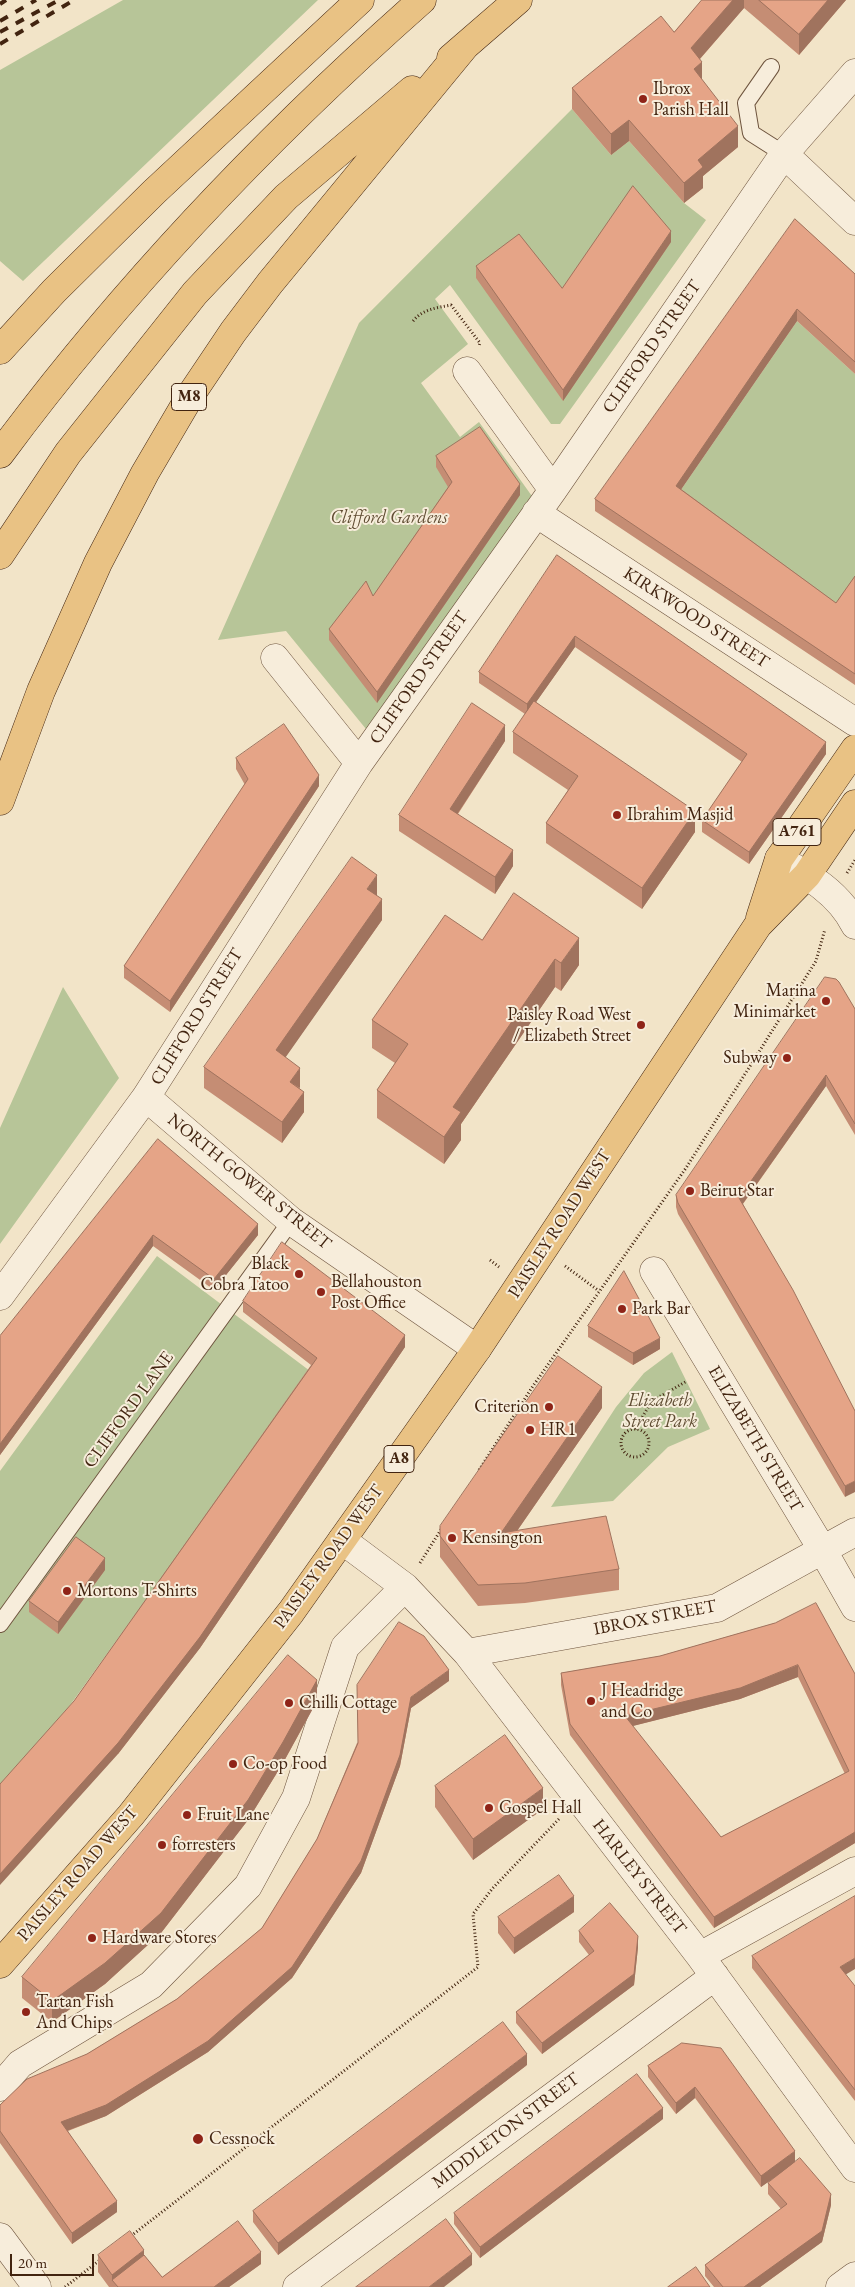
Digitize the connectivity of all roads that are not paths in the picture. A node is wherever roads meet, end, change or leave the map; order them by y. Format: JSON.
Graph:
{"nodes":[{"id":1,"x":360,"y":0,"type":"edge"},
{"id":2,"x":422,"y":0,"type":"edge"},
{"id":3,"x":518,"y":0,"type":"edge"},
{"id":4,"x":465,"y":46,"type":"junction"},
{"id":5,"x":771,"y":67,"type":"dead end"},
{"id":6,"x":855,"y":73,"type":"edge"},
{"id":7,"x":784,"y":154,"type":"junction"},
{"id":8,"x":855,"y":221,"type":"edge"},
{"id":9,"x":0,"y":350,"type":"edge"},
{"id":10,"x":467,"y":371,"type":"road end"},
{"id":11,"x":0,"y":454,"type":"edge"},
{"id":12,"x":553,"y":490,"type":"junction"},
{"id":13,"x":536,"y":513,"type":"junction"},
{"id":14,"x":0,"y":555,"type":"edge"},
{"id":15,"x":275,"y":658,"type":"dead end"},
{"id":16,"x":855,"y":722,"type":"edge"},
{"id":17,"x":855,"y":749,"type":"edge"},
{"id":18,"x":359,"y":763,"type":"junction"},
{"id":19,"x":0,"y":801,"type":"edge"},
{"id":20,"x":855,"y":804,"type":"edge"},
{"id":21,"x":779,"y":859,"type":"junction"},
{"id":22,"x":807,"y":875,"type":"junction"},
{"id":23,"x":758,"y":925,"type":"junction"},
{"id":24,"x":855,"y":925,"type":"edge"},
{"id":25,"x":146,"y":1097,"type":"junction"},
{"id":26,"x":291,"y":1220,"type":"junction"},
{"id":27,"x":654,"y":1272,"type":"dead end"},
{"id":28,"x":0,"y":1296,"type":"edge"},
{"id":29,"x":477,"y":1349,"type":"junction"},
{"id":30,"x":855,"y":1532,"type":"edge"},
{"id":31,"x":342,"y":1540,"type":"junction"},
{"id":32,"x":822,"y":1549,"type":"junction"},
{"id":33,"x":405,"y":1587,"type":"junction"},
{"id":34,"x":855,"y":1607,"type":"edge"},
{"id":35,"x":0,"y":1624,"type":"edge"},
{"id":36,"x":467,"y":1653,"type":"junction"},
{"id":37,"x":855,"y":1871,"type":"edge"},
{"id":38,"x":0,"y":1964,"type":"edge"},
{"id":39,"x":707,"y":1966,"type":"junction"},
{"id":40,"x":0,"y":2087,"type":"edge"},
{"id":41,"x":855,"y":2168,"type":"edge"},
{"id":42,"x":0,"y":2237,"type":"edge"},
{"id":43,"x":855,"y":2276,"type":"edge"},
{"id":44,"x":37,"y":2287,"type":"edge"},
{"id":45,"x":297,"y":2287,"type":"edge"},
{"id":46,"x":840,"y":2287,"type":"edge"}],
"edges":[{"from":1,"to":9,"type":"main road"},
{"from":2,"to":11,"type":"main road"},
{"from":3,"to":4,"type":"main road","number":"M8"},
{"from":4,"to":14,"type":"main road","number":"M8"},
{"from":4,"to":19,"type":"main road","number":"M8"},
{"from":5,"to":7,"type":"lane"},
{"from":6,"to":7,"type":"street","name":"CLIFFORD STREET"},
{"from":7,"to":8,"type":"street"},
{"from":7,"to":12,"type":"street","name":"CLIFFORD STREET"},
{"from":10,"to":12,"type":"street"},
{"from":12,"to":13,"type":"street","name":"CLIFFORD STREET"},
{"from":13,"to":16,"type":"street","name":"KIRKWOOD STREET"},
{"from":13,"to":18,"type":"street","name":"CLIFFORD STREET"},
{"from":15,"to":18,"type":"street"},
{"from":17,"to":21,"type":"main road","name":"PAISLEY ROAD WEST","number":"A761"},
{"from":18,"to":25,"type":"street","name":"CLIFFORD STREET"},
{"from":20,"to":22,"type":"main road","name":"PAISLEY ROAD WEST","number":"A761"},
{"from":21,"to":22,"type":"street"},
{"from":21,"to":23,"type":"main road","name":"PAISLEY ROAD WEST","number":"A761"},
{"from":22,"to":23,"type":"main road","name":"PAISLEY ROAD WEST","number":"A761"},
{"from":22,"to":24,"type":"street"},
{"from":23,"to":29,"type":"main road","name":"PAISLEY ROAD WEST","number":"A8"},
{"from":25,"to":26,"type":"street","name":"NORTH GOWER STREET"},
{"from":25,"to":28,"type":"street","name":"CLIFFORD STREET"},
{"from":26,"to":29,"type":"street","name":"NORTH GOWER STREET"},
{"from":26,"to":35,"type":"lane","name":"CLIFFORD LANE"},
{"from":27,"to":32,"type":"street","name":"ELIZABETH STREET"},
{"from":29,"to":31,"type":"main road","name":"PAISLEY ROAD WEST","number":"A8"},
{"from":30,"to":32,"type":"street","name":"IBROX STREET"},
{"from":31,"to":33,"type":"street","name":"HARLEY STREET"},
{"from":31,"to":38,"type":"main road","name":"PAISLEY ROAD WEST","number":"A8"},
{"from":32,"to":34,"type":"street","name":"ELIZABETH STREET"},
{"from":32,"to":36,"type":"street","name":"IBROX STREET"},
{"from":33,"to":36,"type":"street","name":"HARLEY STREET"},
{"from":33,"to":40,"type":"street"},
{"from":36,"to":39,"type":"street","name":"HARLEY STREET"},
{"from":37,"to":39,"type":"street","name":"MIDDLETON STREET"},
{"from":39,"to":41,"type":"street","name":"HARLEY STREET"},
{"from":39,"to":45,"type":"street","name":"MIDDLETON STREET"},
{"from":42,"to":44,"type":"street"},
{"from":43,"to":46,"type":"street"}]}
